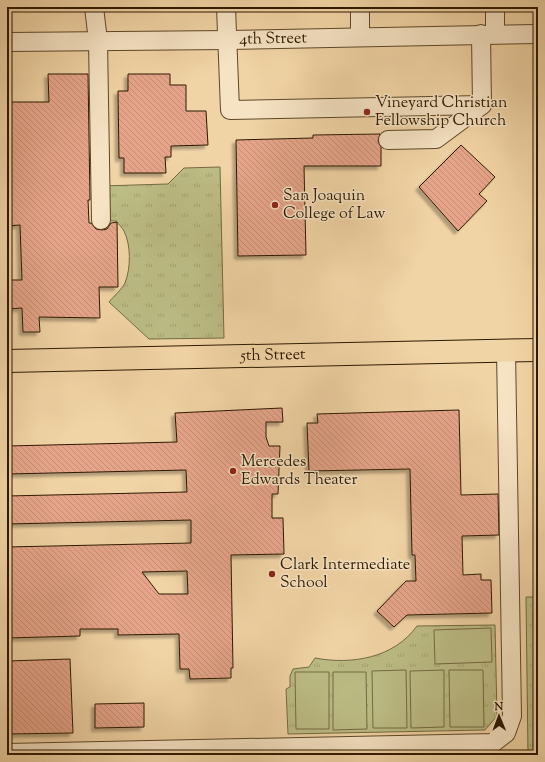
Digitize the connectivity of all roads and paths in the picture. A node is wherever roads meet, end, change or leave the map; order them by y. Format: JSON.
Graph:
{"nodes":[{"id":1,"x":94,"y":7,"type":"edge"},
{"id":2,"x":226,"y":7,"type":"edge"},
{"id":3,"x":360,"y":7,"type":"edge"},
{"id":4,"x":495,"y":7,"type":"edge"},
{"id":5,"x":488,"y":34,"type":"junction"},
{"id":6,"x":538,"y":34,"type":"edge"},
{"id":7,"x":360,"y":36,"type":"junction"},
{"id":8,"x":227,"y":40,"type":"junction"},
{"id":9,"x":98,"y":41,"type":"junction"},
{"id":10,"x":7,"y":42,"type":"edge"},
{"id":11,"x":482,"y":105,"type":"junction"},
{"id":12,"x":388,"y":140,"type":"dead end"},
{"id":13,"x":101,"y":220,"type":"dead end"},
{"id":14,"x":538,"y":350,"type":"edge"},
{"id":15,"x":506,"y":351,"type":"junction"},
{"id":16,"x":7,"y":361,"type":"edge"},
{"id":17,"x":7,"y":753,"type":"edge"}],
"edges":[{"from":1,"to":9,"type":"street"},
{"from":2,"to":8,"type":"street"},
{"from":3,"to":7,"type":"street"},
{"from":4,"to":5,"type":"street"},
{"from":5,"to":6,"type":"street","name":"4th Street"},
{"from":5,"to":7,"type":"street","name":"4th Street"},
{"from":5,"to":11,"type":"street"},
{"from":7,"to":8,"type":"street","name":"4th Street"},
{"from":8,"to":9,"type":"street","name":"4th Street"},
{"from":8,"to":11,"type":"street"},
{"from":9,"to":10,"type":"street","name":"4th Street"},
{"from":9,"to":13,"type":"street"},
{"from":11,"to":12,"type":"street"},
{"from":14,"to":15,"type":"main road","name":"5th Street"},
{"from":15,"to":16,"type":"main road","name":"5th Street"},
{"from":15,"to":17,"type":"street"}]}
